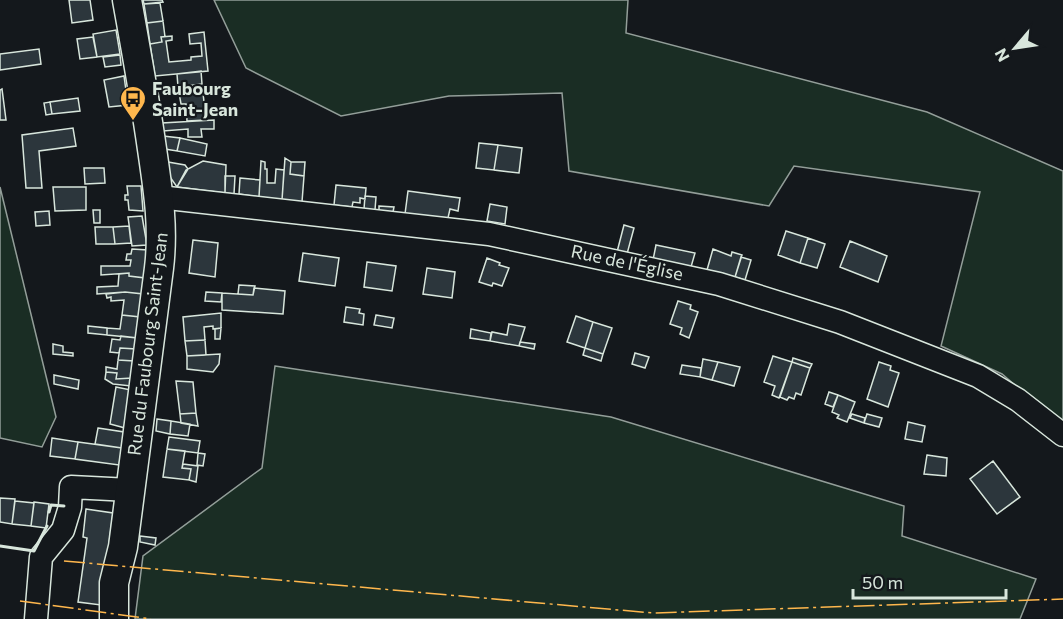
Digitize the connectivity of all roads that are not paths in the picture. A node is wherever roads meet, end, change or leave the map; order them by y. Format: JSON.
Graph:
{"nodes":[{"id":1,"x":127,"y":0,"type":"edge"},
{"id":2,"x":159,"y":197,"type":"junction"},
{"id":3,"x":1063,"y":435,"type":"edge"},
{"id":4,"x":130,"y":490,"type":"junction"},
{"id":5,"x":123,"y":547,"type":"junction"},
{"id":6,"x":36,"y":619,"type":"edge"},
{"id":7,"x":114,"y":619,"type":"edge"},
{"id":8,"x":130,"y":619,"type":"edge"}],
"edges":[{"from":1,"to":2,"type":"main road","name":"Rue du Faubourg Saint-Jean"},
{"from":2,"to":3,"type":"street","name":"Rue de l'Église"},
{"from":2,"to":4,"type":"main road","name":"Rue du Faubourg Saint-Jean"},
{"from":4,"to":5,"type":"main road","name":"Rue du Faubourg Saint-Jean"},
{"from":4,"to":6,"type":"street"},
{"from":5,"to":7,"type":"main road","name":"Rue du Faubourg Saint-Jean"},
{"from":5,"to":8,"type":"main road","name":"Rue du Faubourg Saint-Jean"}]}
